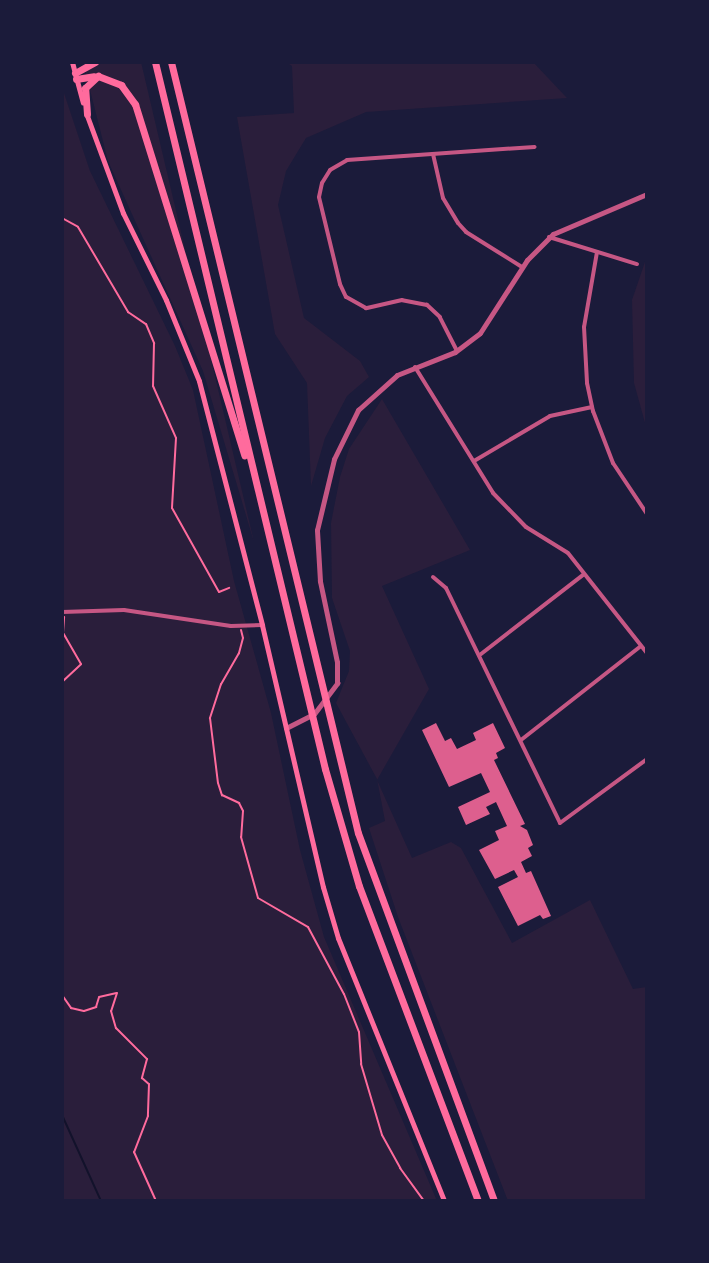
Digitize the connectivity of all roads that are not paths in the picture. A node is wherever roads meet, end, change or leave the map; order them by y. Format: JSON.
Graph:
{"nodes":[{"id":1,"x":72,"y":62,"type":"edge"},
{"id":2,"x":82,"y":62,"type":"edge"},
{"id":3,"x":95,"y":62,"type":"edge"},
{"id":4,"x":155,"y":62,"type":"edge"},
{"id":5,"x":171,"y":62,"type":"edge"},
{"id":6,"x":75,"y":76,"type":"junction"},
{"id":7,"x":98,"y":76,"type":"junction"},
{"id":8,"x":87,"y":114,"type":"junction"},
{"id":9,"x":535,"y":147,"type":"dead end"},
{"id":10,"x":433,"y":154,"type":"junction"},
{"id":11,"x":647,"y":194,"type":"edge"},
{"id":12,"x":549,"y":237,"type":"junction"},
{"id":13,"x":597,"y":252,"type":"junction"},
{"id":14,"x":637,"y":264,"type":"dead end"},
{"id":15,"x":522,"y":267,"type":"junction"},
{"id":16,"x":457,"y":351,"type":"junction"},
{"id":17,"x":415,"y":367,"type":"junction"},
{"id":18,"x":592,"y":407,"type":"junction"},
{"id":19,"x":474,"y":461,"type":"junction"},
{"id":20,"x":259,"y":503,"type":"junction"},
{"id":21,"x":647,"y":514,"type":"edge"},
{"id":22,"x":584,"y":574,"type":"junction"},
{"id":23,"x":433,"y":577,"type":"dead end"},
{"id":24,"x":63,"y":612,"type":"edge"},
{"id":25,"x":262,"y":625,"type":"junction"},
{"id":26,"x":641,"y":646,"type":"junction"},
{"id":27,"x":647,"y":653,"type":"edge"},
{"id":28,"x":481,"y":654,"type":"junction"},
{"id":29,"x":286,"y":728,"type":"junction"},
{"id":30,"x":521,"y":740,"type":"junction"},
{"id":31,"x":647,"y":759,"type":"edge"},
{"id":32,"x":444,"y":1201,"type":"edge"},
{"id":33,"x":478,"y":1201,"type":"edge"},
{"id":34,"x":494,"y":1201,"type":"edge"}],
"edges":[{"from":1,"to":6,"type":"main road"},
{"from":2,"to":3,"type":"highway"},
{"from":3,"to":6,"type":"highway"},
{"from":4,"to":20,"type":"highway"},
{"from":5,"to":34,"type":"highway"},
{"from":6,"to":7,"type":"highway"},
{"from":6,"to":8,"type":"main road"},
{"from":7,"to":8,"type":"highway"},
{"from":7,"to":20,"type":"highway"},
{"from":8,"to":25,"type":"main road"},
{"from":9,"to":10,"type":"street"},
{"from":10,"to":15,"type":"street"},
{"from":10,"to":16,"type":"street"},
{"from":11,"to":12,"type":"street"},
{"from":12,"to":13,"type":"street"},
{"from":12,"to":15,"type":"street"},
{"from":13,"to":14,"type":"street"},
{"from":13,"to":18,"type":"street"},
{"from":15,"to":16,"type":"street"},
{"from":16,"to":17,"type":"street"},
{"from":17,"to":19,"type":"street"},
{"from":17,"to":29,"type":"street"},
{"from":18,"to":19,"type":"street"},
{"from":18,"to":21,"type":"street"},
{"from":19,"to":22,"type":"street"},
{"from":20,"to":33,"type":"highway"},
{"from":22,"to":26,"type":"street"},
{"from":22,"to":28,"type":"street"},
{"from":23,"to":28,"type":"street"},
{"from":24,"to":25,"type":"street"},
{"from":25,"to":29,"type":"main road"},
{"from":26,"to":27,"type":"street"},
{"from":26,"to":30,"type":"street"},
{"from":28,"to":30,"type":"street"},
{"from":29,"to":32,"type":"main road"},
{"from":30,"to":31,"type":"street"}]}
